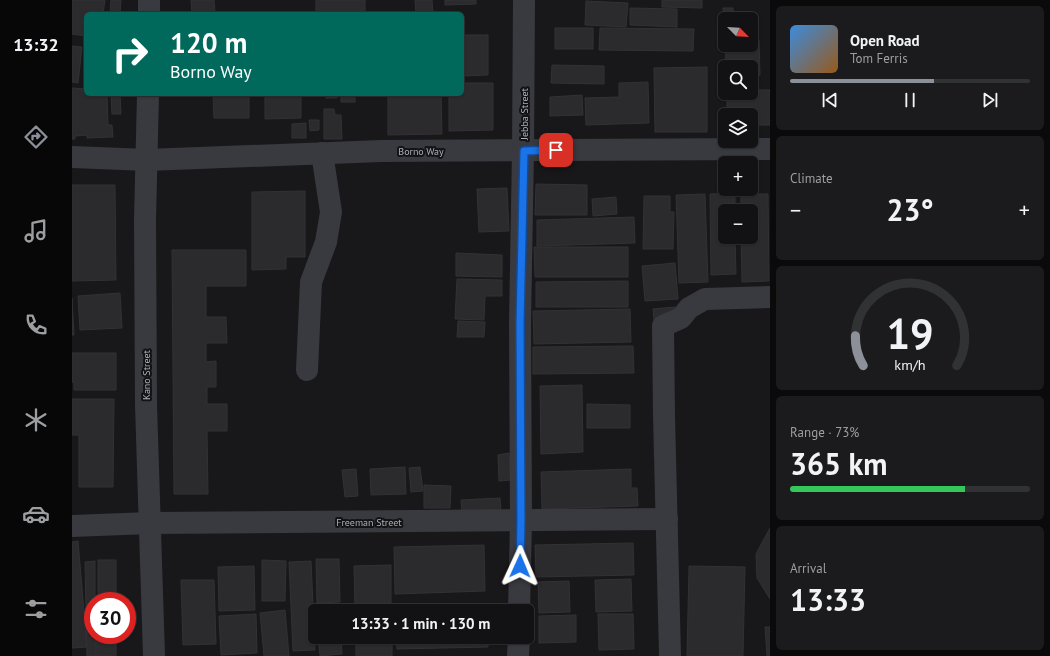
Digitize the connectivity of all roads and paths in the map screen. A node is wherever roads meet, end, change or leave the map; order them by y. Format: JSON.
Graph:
{"nodes":[{"id":1,"x":149,"y":0,"type":"edge"},
{"id":2,"x":524,"y":0,"type":"edge"},
{"id":3,"x":149,"y":12,"type":"edge"},
{"id":4,"x":148,"y":96,"type":"edge"},
{"id":5,"x":770,"y":149,"type":"edge"},
{"id":6,"x":524,"y":151,"type":"junction"},
{"id":7,"x":322,"y":154,"type":"junction"},
{"id":8,"x":72,"y":157,"type":"edge"},
{"id":9,"x":147,"y":160,"type":"junction"},
{"id":10,"x":770,"y":298,"type":"edge"},
{"id":11,"x":307,"y":370,"type":"dead end"},
{"id":12,"x":667,"y":519,"type":"junction"},
{"id":13,"x":521,"y":521,"type":"junction"},
{"id":14,"x":150,"y":523,"type":"junction"},
{"id":15,"x":72,"y":526,"type":"edge"},
{"id":16,"x":519,"y":604,"type":"edge"},
{"id":17,"x":519,"y":644,"type":"edge"},
{"id":18,"x":154,"y":656,"type":"edge"},
{"id":19,"x":518,"y":656,"type":"edge"},
{"id":20,"x":670,"y":656,"type":"edge"}],
"edges":[{"from":1,"to":3,"type":"street"},
{"from":2,"to":6,"type":"street","name":"Jebba Street"},
{"from":4,"to":9,"type":"street","name":"Kano Street"},
{"from":5,"to":6,"type":"street","name":"Borno Way"},
{"from":6,"to":7,"type":"street","name":"Borno Way"},
{"from":6,"to":13,"type":"street","name":"Jebba Street"},
{"from":7,"to":9,"type":"street","name":"Borno Way"},
{"from":7,"to":11,"type":"street"},
{"from":8,"to":9,"type":"street","name":"Borno Way"},
{"from":9,"to":14,"type":"street","name":"Kano Street"},
{"from":10,"to":12,"type":"street"},
{"from":12,"to":13,"type":"street","name":"Freeman Street"},
{"from":12,"to":20,"type":"street"},
{"from":13,"to":14,"type":"street","name":"Freeman Street"},
{"from":13,"to":16,"type":"street","name":"Jebba Street"},
{"from":14,"to":15,"type":"street","name":"Freeman Street"},
{"from":14,"to":18,"type":"street","name":"Kano Street"},
{"from":17,"to":19,"type":"street"}]}
